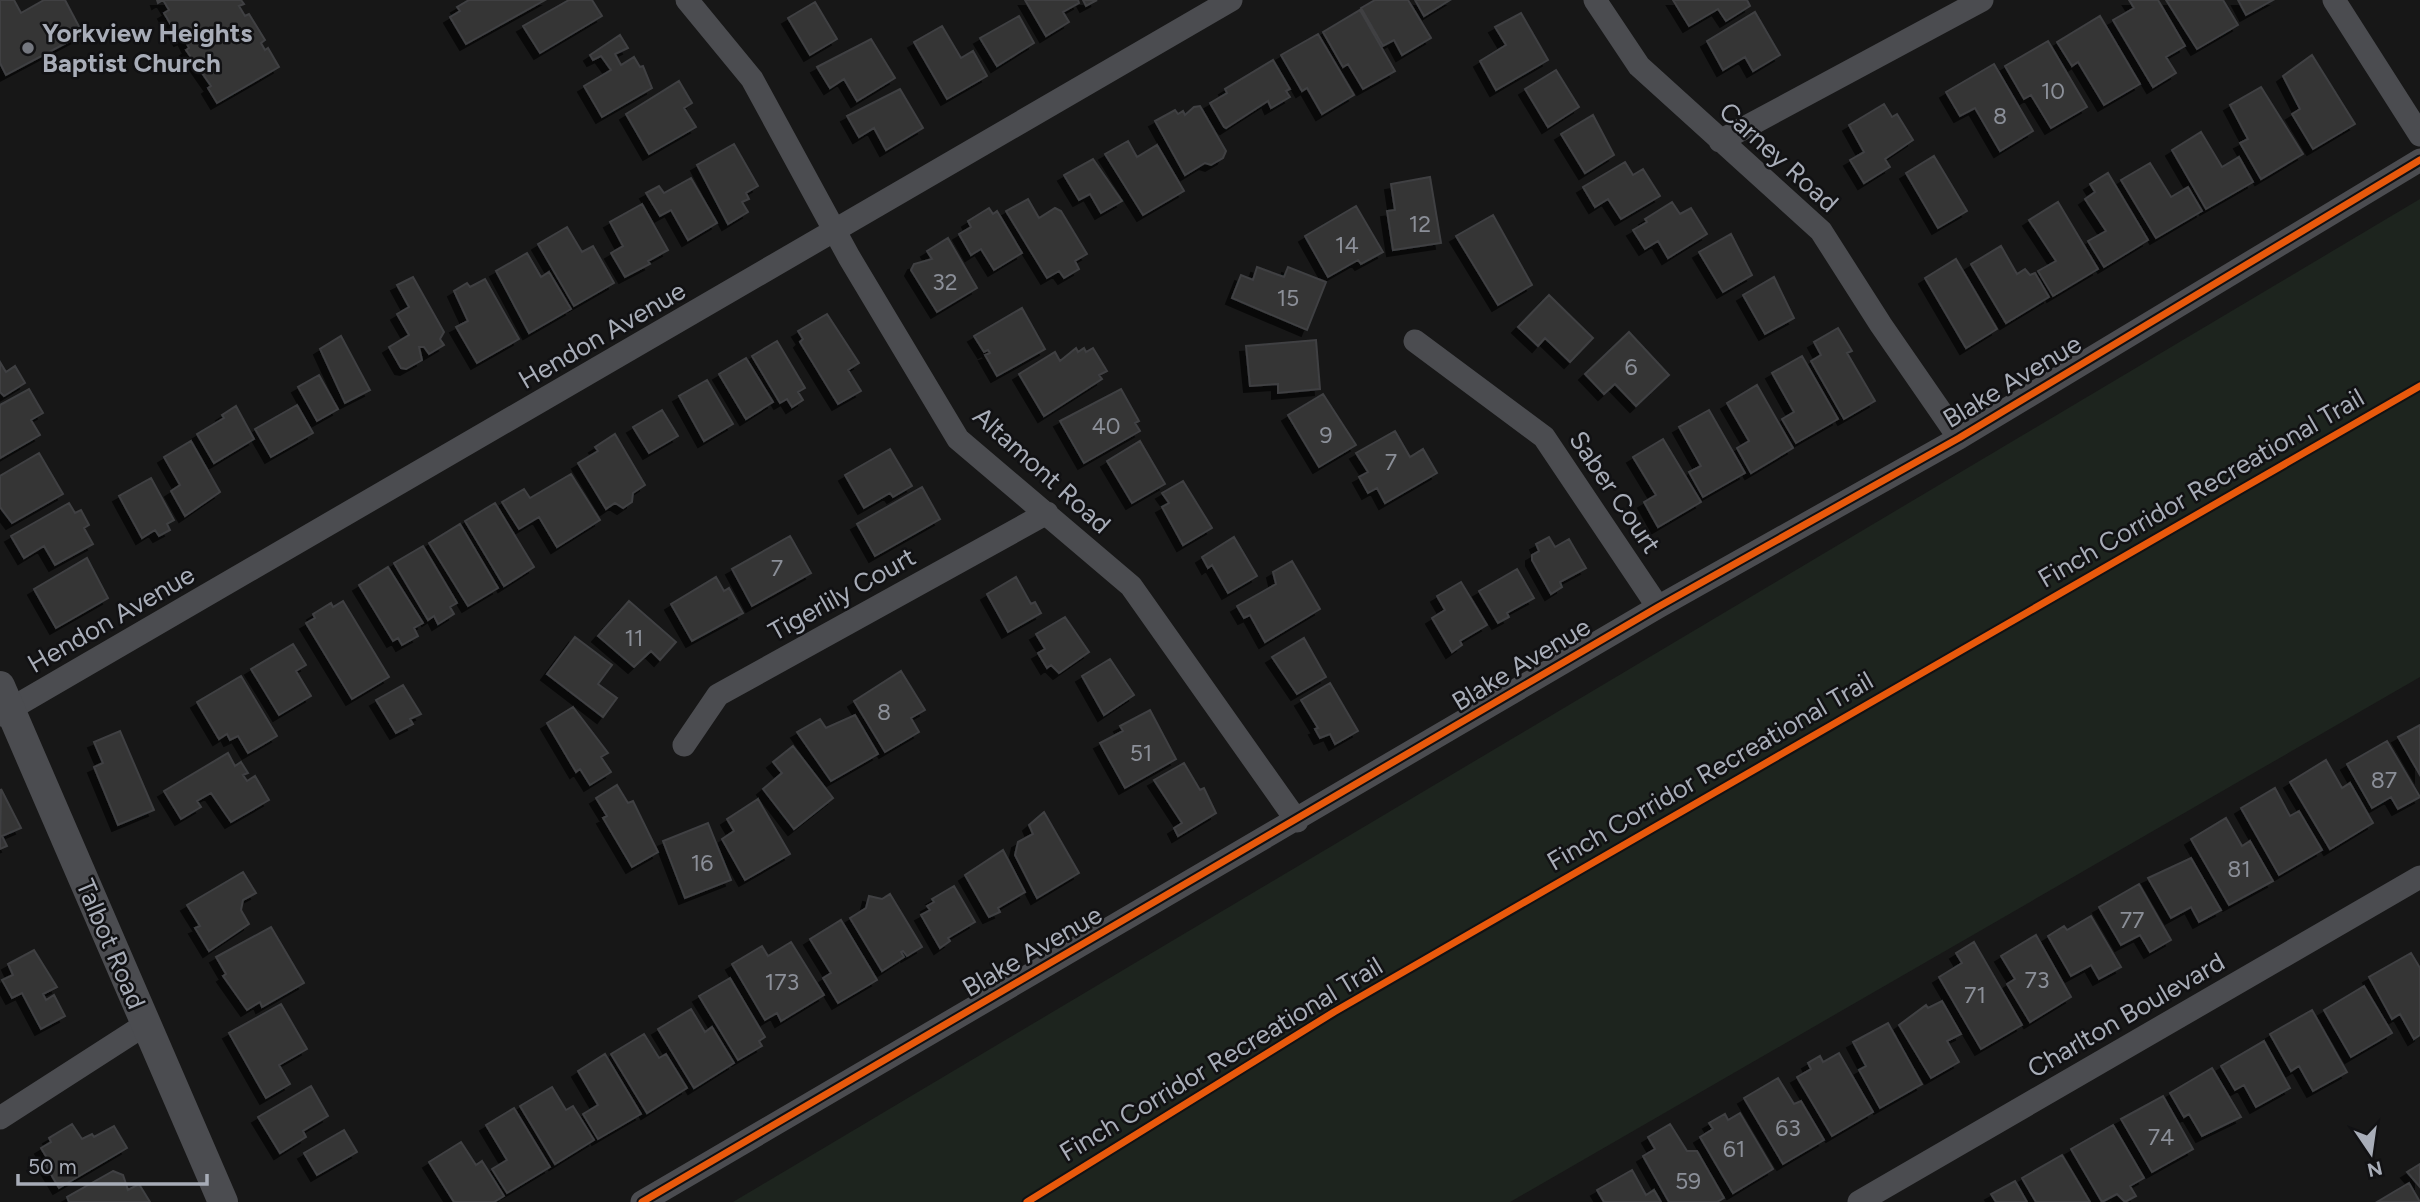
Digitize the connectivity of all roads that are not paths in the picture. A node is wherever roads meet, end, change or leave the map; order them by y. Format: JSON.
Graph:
{"nodes":[{"id":1,"x":687,"y":0,"type":"edge"},
{"id":2,"x":1231,"y":0,"type":"edge"},
{"id":3,"x":1595,"y":0,"type":"edge"},
{"id":4,"x":1982,"y":0,"type":"edge"},
{"id":5,"x":2334,"y":0,"type":"edge"},
{"id":6,"x":2420,"y":135,"type":"edge"},
{"id":7,"x":1720,"y":141,"type":"junction"},
{"id":8,"x":2420,"y":160,"type":"edge"},
{"id":9,"x":835,"y":233,"type":"junction"},
{"id":10,"x":1415,"y":341,"type":"dead end"},
{"id":11,"x":1959,"y":438,"type":"junction"},
{"id":12,"x":1046,"y":513,"type":"junction"},
{"id":13,"x":1658,"y":607,"type":"junction"},
{"id":14,"x":3,"y":704,"type":"edge"},
{"id":15,"x":684,"y":745,"type":"dead end"},
{"id":16,"x":1297,"y":821,"type":"junction"},
{"id":17,"x":2420,"y":877,"type":"edge"},
{"id":18,"x":146,"y":1024,"type":"junction"},
{"id":19,"x":0,"y":1118,"type":"edge"},
{"id":20,"x":223,"y":1202,"type":"edge"},
{"id":21,"x":642,"y":1202,"type":"edge"},
{"id":22,"x":1859,"y":1202,"type":"edge"}],
"edges":[{"from":1,"to":9,"type":"street","name":"Altamont Road"},
{"from":2,"to":9,"type":"street","name":"Hendon Avenue"},
{"from":3,"to":7,"type":"street","name":"Carney Road"},
{"from":4,"to":7,"type":"street"},
{"from":5,"to":6,"type":"street"},
{"from":7,"to":11,"type":"street","name":"Carney Road"},
{"from":8,"to":11,"type":"street","name":"Blake Avenue"},
{"from":9,"to":12,"type":"street","name":"Altamont Road"},
{"from":9,"to":14,"type":"street","name":"Hendon Avenue"},
{"from":10,"to":13,"type":"street","name":"Saber Court"},
{"from":11,"to":13,"type":"street","name":"Blake Avenue"},
{"from":12,"to":15,"type":"street","name":"Tigerlily Court"},
{"from":12,"to":16,"type":"street","name":"Altamont Road"},
{"from":13,"to":16,"type":"street","name":"Blake Avenue"},
{"from":14,"to":18,"type":"street","name":"Talbot Road"},
{"from":16,"to":21,"type":"street","name":"Blake Avenue"},
{"from":17,"to":22,"type":"street","name":"Charlton Boulevard"},
{"from":18,"to":19,"type":"street"},
{"from":18,"to":20,"type":"street","name":"Talbot Road"}]}
